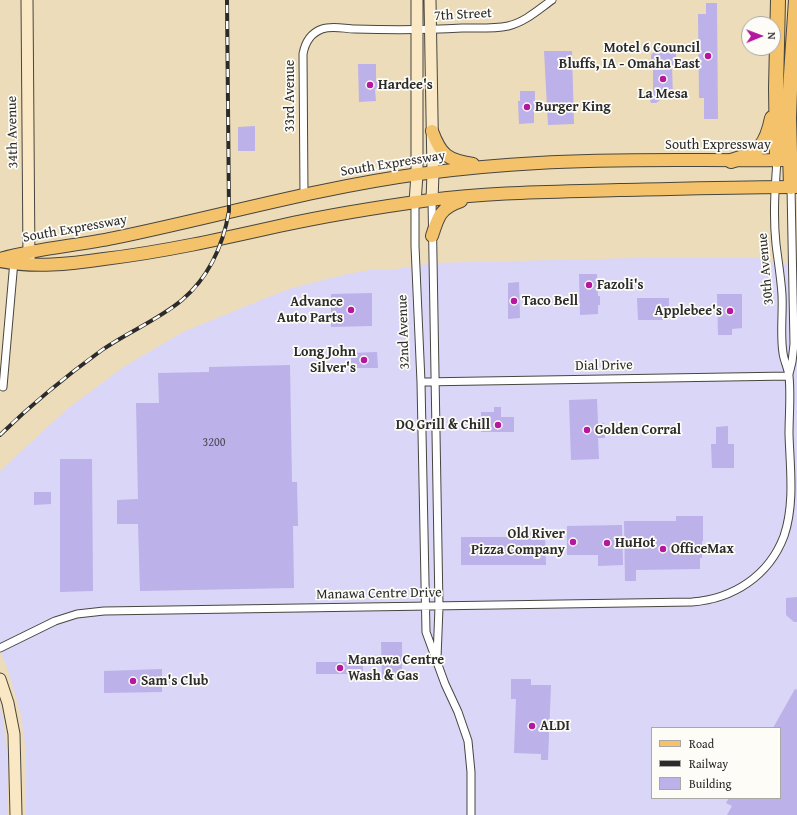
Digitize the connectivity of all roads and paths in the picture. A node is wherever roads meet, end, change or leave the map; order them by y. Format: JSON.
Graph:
{"nodes":[{"id":1,"x":27,"y":0,"type":"edge"},
{"id":2,"x":417,"y":0,"type":"edge"},
{"id":3,"x":430,"y":0,"type":"edge"},
{"id":4,"x":552,"y":0,"type":"edge"},
{"id":5,"x":778,"y":0,"type":"edge"},
{"id":6,"x":796,"y":0,"type":"edge"},
{"id":7,"x":416,"y":29,"type":"junction"},
{"id":8,"x":430,"y":30,"type":"junction"},
{"id":9,"x":783,"y":89,"type":"junction"},
{"id":10,"x":797,"y":113,"type":"edge"},
{"id":11,"x":432,"y":131,"type":"junction"},
{"id":12,"x":788,"y":160,"type":"edge"},
{"id":13,"x":731,"y":161,"type":"junction"},
{"id":14,"x":494,"y":166,"type":"junction"},
{"id":15,"x":433,"y":172,"type":"junction"},
{"id":16,"x":418,"y":174,"type":"junction"},
{"id":17,"x":775,"y":187,"type":"junction"},
{"id":18,"x":794,"y":187,"type":"edge"},
{"id":19,"x":304,"y":194,"type":"junction"},
{"id":20,"x":480,"y":196,"type":"junction"},
{"id":21,"x":432,"y":200,"type":"junction"},
{"id":22,"x":416,"y":202,"type":"junction"},
{"id":23,"x":432,"y":236,"type":"junction"},
{"id":24,"x":30,"y":258,"type":"junction"},
{"id":25,"x":14,"y":259,"type":"junction"},
{"id":26,"x":0,"y":260,"type":"edge"},
{"id":27,"x":789,"y":376,"type":"junction"},
{"id":28,"x":421,"y":382,"type":"junction"},
{"id":29,"x":435,"y":382,"type":"junction"},
{"id":30,"x":3,"y":387,"type":"dead end"},
{"id":31,"x":758,"y":575,"type":"joint"},
{"id":32,"x":425,"y":607,"type":"junction"},
{"id":33,"x":439,"y":607,"type":"junction"},
{"id":34,"x":0,"y":648,"type":"edge"},
{"id":35,"x":437,"y":660,"type":"junction"},
{"id":36,"x":0,"y":679,"type":"edge"},
{"id":37,"x":16,"y":815,"type":"edge"},
{"id":38,"x":471,"y":815,"type":"edge"}],
"edges":[{"from":1,"to":24,"type":"street","name":"34th Avenue"},
{"from":2,"to":7,"type":"street","name":"32nd Avenue"},
{"from":3,"to":8,"type":"street","name":"32nd Avenue"},
{"from":4,"to":8,"type":"street","name":"7th Street"},
{"from":5,"to":9,"type":"highway"},
{"from":6,"to":9,"type":"highway"},
{"from":7,"to":8,"type":"street","name":"7th Street"},
{"from":7,"to":16,"type":"street","name":"32nd Avenue"},
{"from":7,"to":19,"type":"street","name":"33rd Avenue"},
{"from":8,"to":11,"type":"street","name":"32nd Avenue"},
{"from":9,"to":10,"type":"highway"},
{"from":9,"to":12,"type":"highway"},
{"from":9,"to":13,"type":"highway"},
{"from":11,"to":14,"type":"main road"},
{"from":11,"to":15,"type":"street","name":"32nd Avenue"},
{"from":12,"to":13,"type":"main road","name":"South Expressway"},
{"from":12,"to":17,"type":"street","name":"30th Avenue"},
{"from":12,"to":18,"type":"highway"},
{"from":13,"to":14,"type":"main road","name":"South Expressway"},
{"from":14,"to":15,"type":"main road","name":"South Expressway"},
{"from":15,"to":16,"type":"main road","name":"South Expressway"},
{"from":15,"to":21,"type":"street","name":"32nd Avenue"},
{"from":16,"to":19,"type":"main road","name":"South Expressway"},
{"from":16,"to":22,"type":"street","name":"32nd Avenue"},
{"from":17,"to":18,"type":"main road","name":"South Expressway"},
{"from":17,"to":20,"type":"main road","name":"South Expressway"},
{"from":17,"to":27,"type":"street","name":"30th Avenue"},
{"from":18,"to":27,"type":"street","name":"30th Avenue"},
{"from":19,"to":24,"type":"main road","name":"South Expressway"},
{"from":20,"to":21,"type":"main road","name":"South Expressway"},
{"from":20,"to":23,"type":"main road"},
{"from":21,"to":22,"type":"main road","name":"South Expressway"},
{"from":21,"to":23,"type":"street","name":"32nd Avenue"},
{"from":22,"to":24,"type":"main road","name":"South Expressway"},
{"from":22,"to":28,"type":"street","name":"32nd Avenue"},
{"from":23,"to":29,"type":"street","name":"32nd Avenue"},
{"from":24,"to":25,"type":"main road","name":"South Expressway"},
{"from":25,"to":26,"type":"main road","name":"South Expressway"},
{"from":25,"to":30,"type":"street"},
{"from":27,"to":29,"type":"street","name":"Dial Drive"},
{"from":27,"to":31,"type":"street","name":"30th Avenue"},
{"from":28,"to":29,"type":"street","name":"Dial Drive"},
{"from":28,"to":32,"type":"street","name":"32nd Avenue"},
{"from":29,"to":33,"type":"street","name":"32nd Avenue"},
{"from":31,"to":33,"type":"street","name":"Manawa Centre Drive"},
{"from":32,"to":33,"type":"street","name":"Manawa Centre Drive"},
{"from":32,"to":34,"type":"street","name":"Manawa Centre Drive"},
{"from":32,"to":35,"type":"street","name":"32nd Avenue"},
{"from":33,"to":35,"type":"street","name":"32nd Avenue"},
{"from":35,"to":38,"type":"street","name":"32nd Avenue"},
{"from":36,"to":37,"type":"street"}]}
